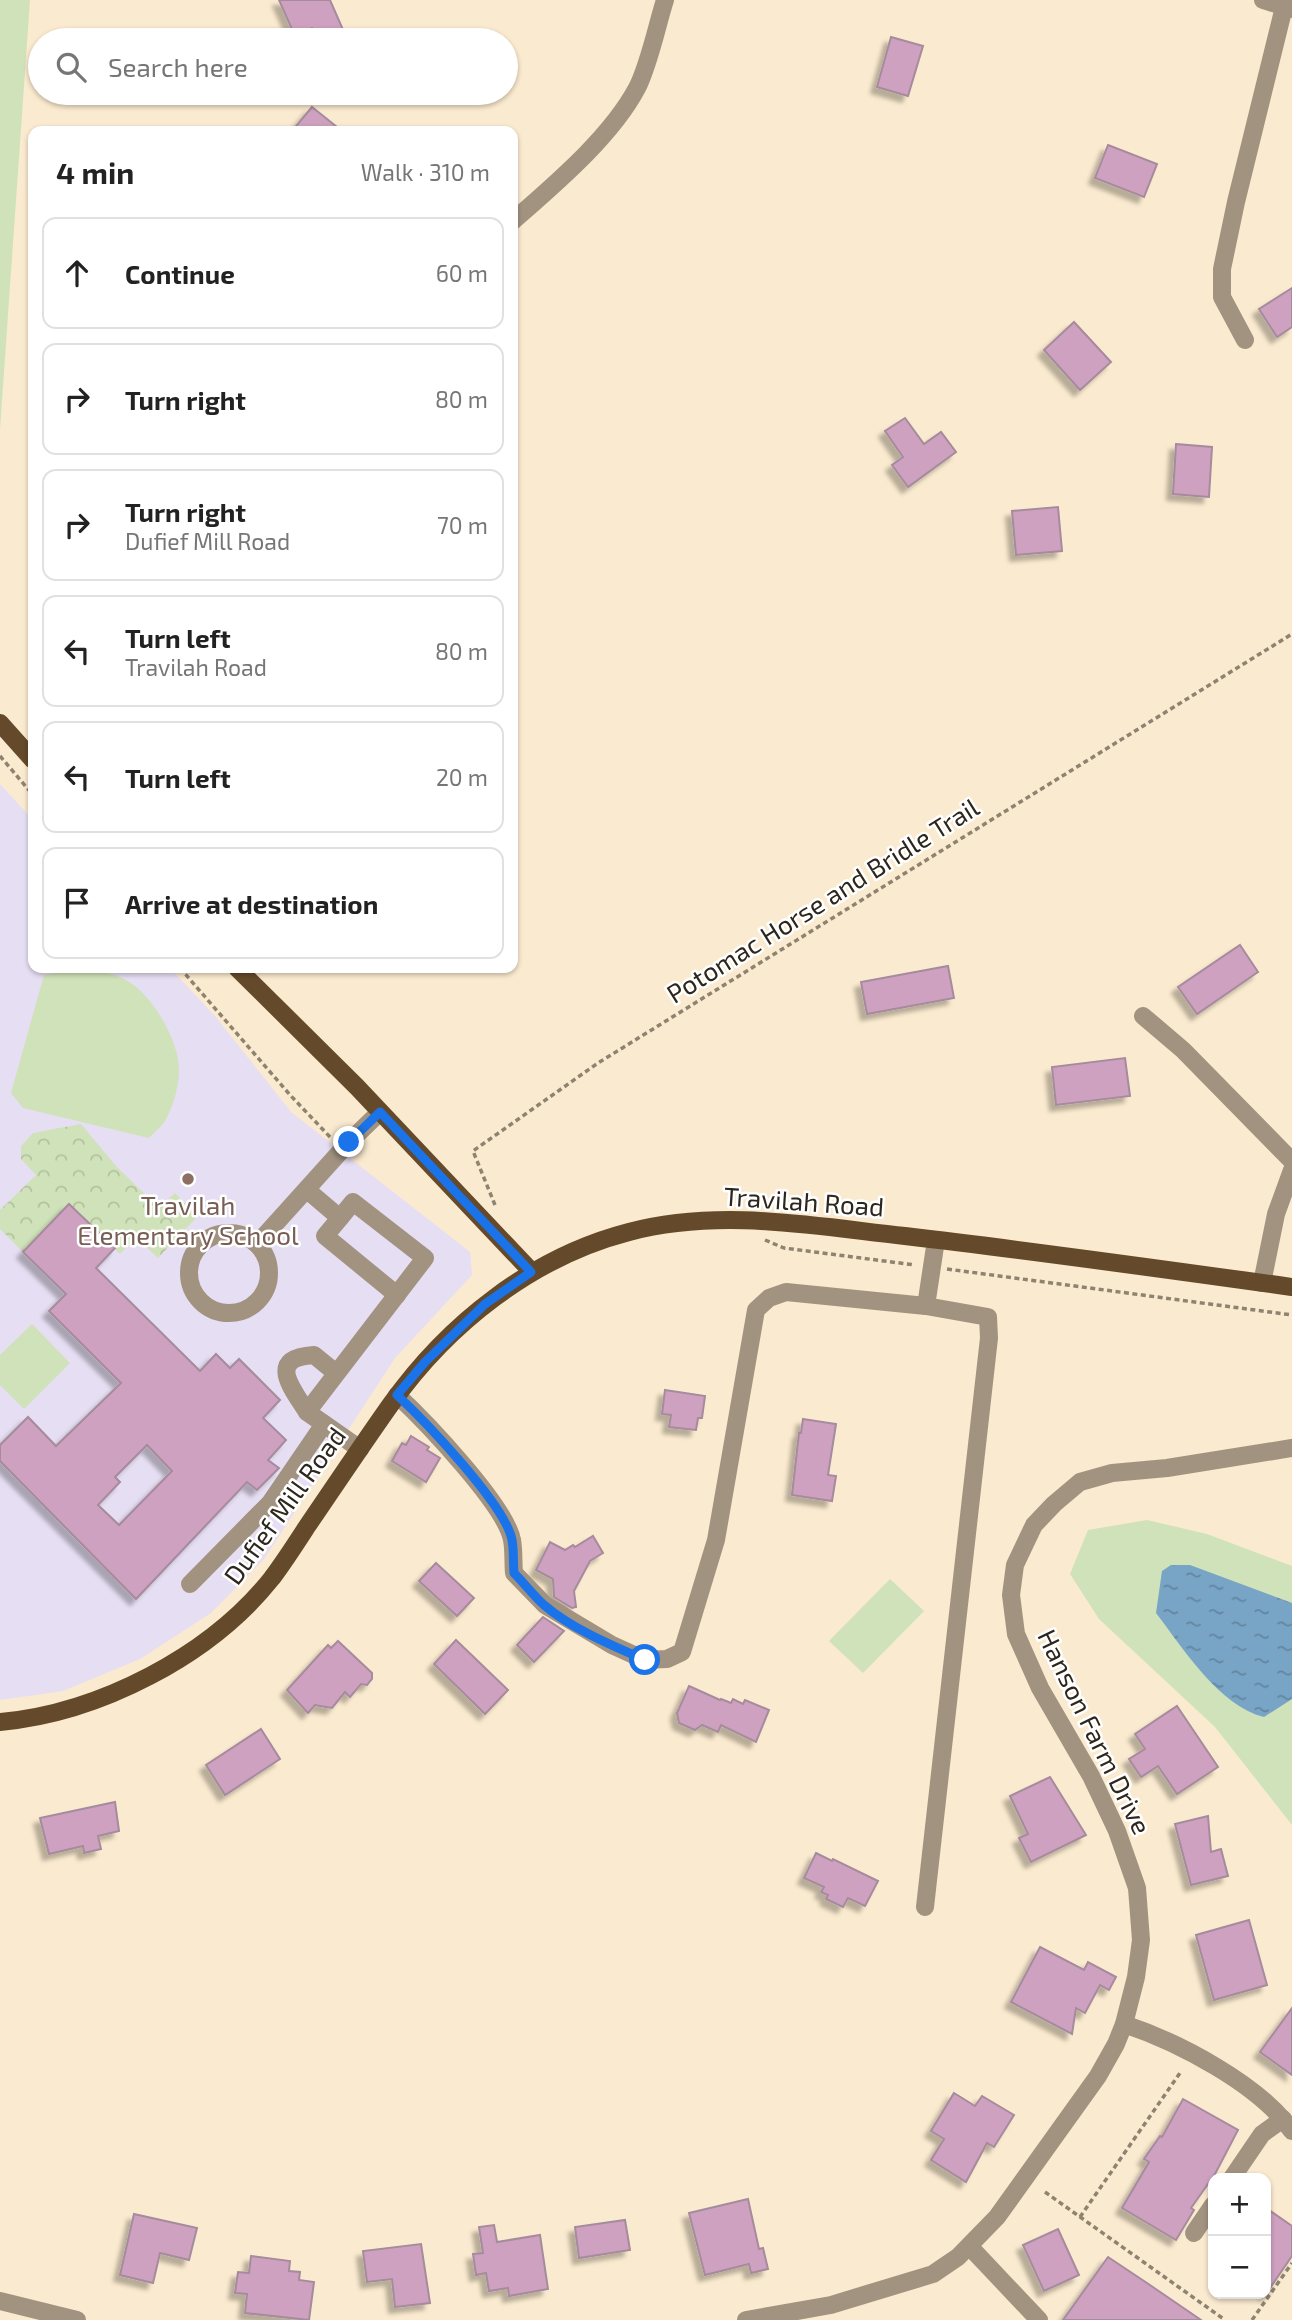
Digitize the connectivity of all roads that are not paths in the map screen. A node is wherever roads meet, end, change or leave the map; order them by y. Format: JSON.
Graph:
{"nodes":[{"id":1,"x":665,"y":0,"type":"edge"},
{"id":2,"x":1263,"y":0,"type":"edge"},
{"id":3,"x":1288,"y":8,"type":"edge"},
{"id":4,"x":518,"y":217,"type":"edge"},
{"id":5,"x":1245,"y":340,"type":"dead end"},
{"id":6,"x":0,"y":723,"type":"edge"},
{"id":7,"x":28,"y":754,"type":"edge"},
{"id":8,"x":242,"y":973,"type":"edge"},
{"id":9,"x":1143,"y":1016,"type":"dead end"},
{"id":10,"x":380,"y":1112,"type":"junction"},
{"id":11,"x":1292,"y":1161,"type":"edge"},
{"id":12,"x":1292,"y":1170,"type":"edge"},
{"id":13,"x":307,"y":1190,"type":"junction"},
{"id":14,"x":340,"y":1218,"type":"junction"},
{"id":15,"x":936,"y":1240,"type":"junction"},
{"id":16,"x":257,"y":1244,"type":"junction"},
{"id":17,"x":531,"y":1272,"type":"junction"},
{"id":18,"x":1262,"y":1283,"type":"junction"},
{"id":19,"x":1292,"y":1287,"type":"edge"},
{"id":20,"x":397,"y":1295,"type":"junction"},
{"id":21,"x":926,"y":1306,"type":"junction"},
{"id":22,"x":336,"y":1373,"type":"junction"},
{"id":23,"x":397,"y":1395,"type":"junction"},
{"id":24,"x":307,"y":1412,"type":"junction"},
{"id":25,"x":324,"y":1424,"type":"junction"},
{"id":26,"x":1292,"y":1448,"type":"edge"},
{"id":27,"x":360,"y":1450,"type":"junction"},
{"id":28,"x":190,"y":1584,"type":"dead end"},
{"id":29,"x":0,"y":1722,"type":"edge"},
{"id":30,"x":925,"y":1908,"type":"dead end"},
{"id":31,"x":1124,"y":2024,"type":"junction"},
{"id":32,"x":1288,"y":2125,"type":"edge"},
{"id":33,"x":1235,"y":2173,"type":"edge"},
{"id":34,"x":1208,"y":2212,"type":"edge"},
{"id":35,"x":1194,"y":2233,"type":"dead end"},
{"id":36,"x":970,"y":2247,"type":"junction"},
{"id":37,"x":0,"y":2301,"type":"edge"},
{"id":38,"x":833,"y":2313,"type":"edge"},
{"id":39,"x":77,"y":2320,"type":"edge"},
{"id":40,"x":746,"y":2320,"type":"edge"},
{"id":41,"x":1039,"y":2320,"type":"edge"}],
"edges":[{"from":1,"to":4,"type":"street"},
{"from":2,"to":3,"type":"street"},
{"from":3,"to":5,"type":"street"},
{"from":6,"to":7,"type":"main road"},
{"from":8,"to":10,"type":"main road"},
{"from":9,"to":11,"type":"street"},
{"from":10,"to":13,"type":"street"},
{"from":10,"to":17,"type":"main road"},
{"from":12,"to":18,"type":"street"},
{"from":13,"to":14,"type":"street"},
{"from":13,"to":16,"type":"street"},
{"from":14,"to":20,"type":"street"},
{"from":14,"to":20,"type":"street"},
{"from":15,"to":17,"type":"main road","name":"Travilah Road"},
{"from":15,"to":18,"type":"main road","name":"Travilah Road"},
{"from":15,"to":21,"type":"street"},
{"from":16,"to":16,"type":"street"},
{"from":17,"to":23,"type":"main road","name":"Dufief Mill Road"},
{"from":18,"to":19,"type":"main road","name":"Travilah Road"},
{"from":20,"to":22,"type":"street"},
{"from":21,"to":23,"type":"street"},
{"from":21,"to":30,"type":"street"},
{"from":22,"to":24,"type":"street"},
{"from":22,"to":24,"type":"street"},
{"from":23,"to":27,"type":"main road","name":"Dufief Mill Road"},
{"from":24,"to":25,"type":"street"},
{"from":25,"to":27,"type":"street"},
{"from":25,"to":28,"type":"street"},
{"from":26,"to":31,"type":"street","name":"Hanson Farm Drive"},
{"from":27,"to":29,"type":"main road","name":"Dufief Mill Road"},
{"from":31,"to":32,"type":"street"},
{"from":31,"to":36,"type":"street","name":"Hanson Farm Drive"},
{"from":32,"to":33,"type":"street"},
{"from":34,"to":35,"type":"street"},
{"from":36,"to":38,"type":"street","name":"Hanson Farm Drive"},
{"from":36,"to":41,"type":"street"},
{"from":37,"to":39,"type":"street"},
{"from":38,"to":40,"type":"street","name":"Hanson Farm Drive"}]}
